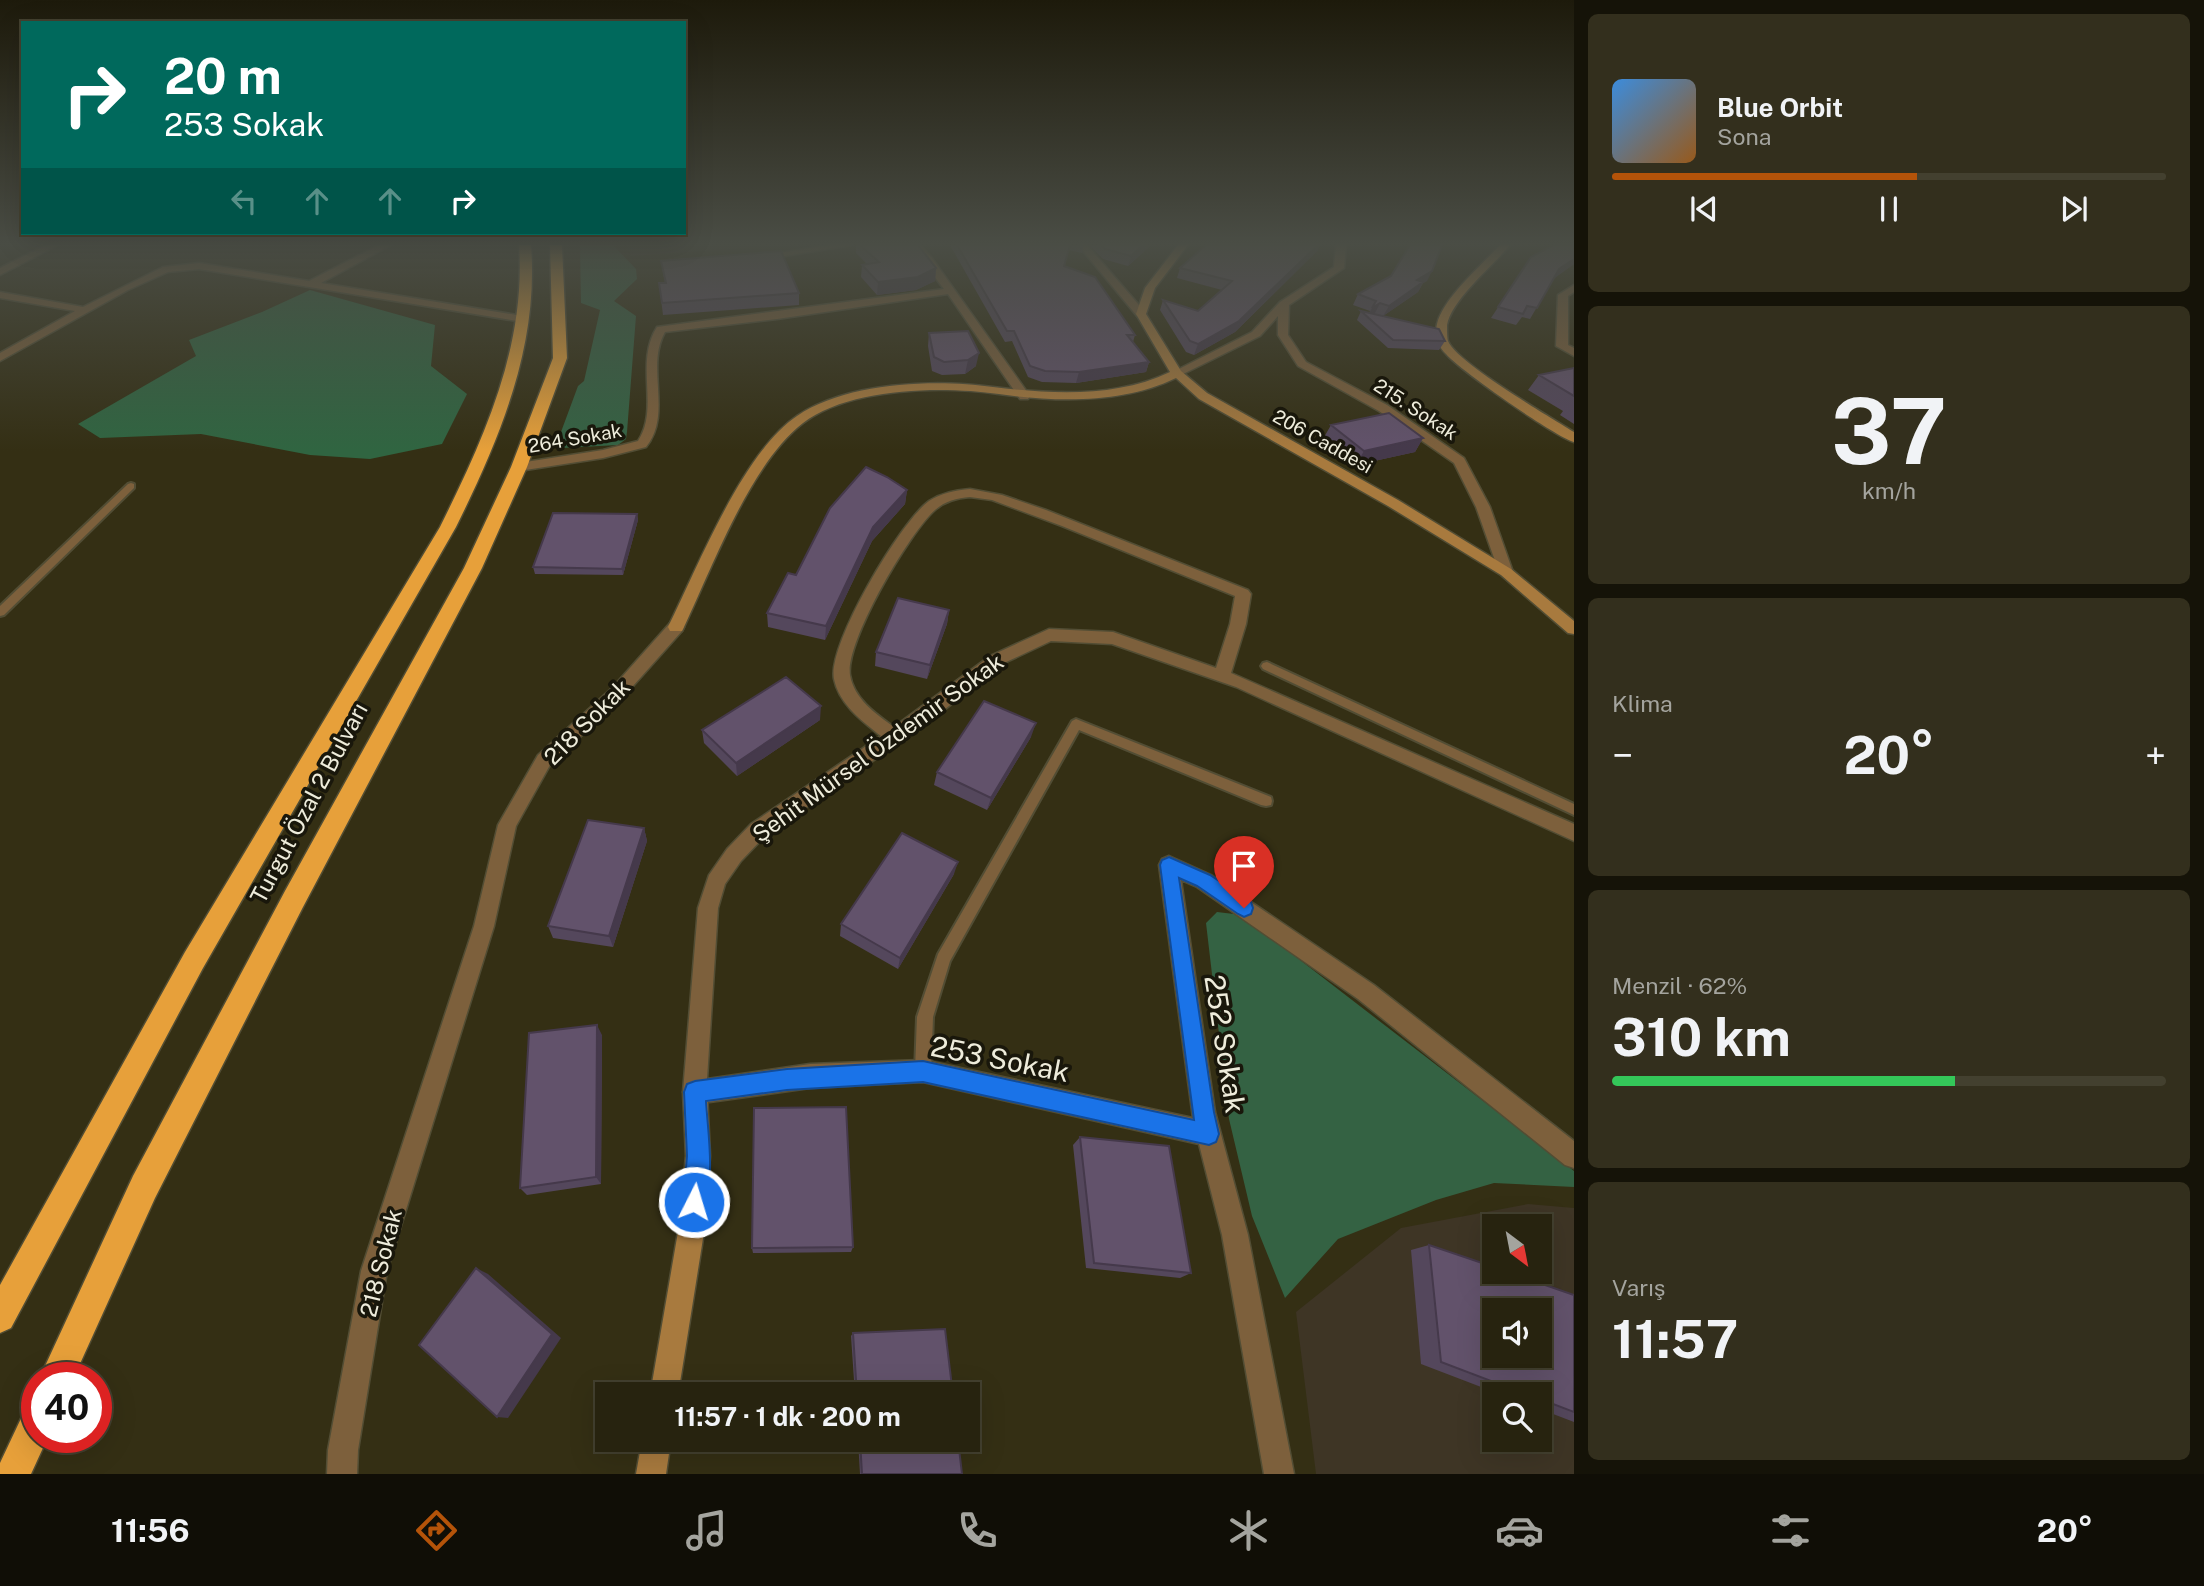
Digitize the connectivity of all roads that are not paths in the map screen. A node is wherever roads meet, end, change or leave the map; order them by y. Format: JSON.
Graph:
{"nodes":[{"id":1,"x":77,"y":314,"type":"edge"},
{"id":2,"x":490,"y":314,"type":"edge"},
{"id":3,"x":524,"y":314,"type":"edge"},
{"id":4,"x":558,"y":314,"type":"edge"},
{"id":5,"x":789,"y":314,"type":"edge"},
{"id":6,"x":967,"y":314,"type":"edge"},
{"id":7,"x":1141,"y":314,"type":"edge"},
{"id":8,"x":1275,"y":314,"type":"edge"},
{"id":9,"x":1284,"y":314,"type":"edge"},
{"id":10,"x":1448,"y":314,"type":"edge"},
{"id":11,"x":1563,"y":314,"type":"edge"},
{"id":12,"x":523,"y":319,"type":"junction"},
{"id":13,"x":1574,"y":353,"type":"edge"},
{"id":14,"x":0,"y":358,"type":"edge"},
{"id":15,"x":1177,"y":373,"type":"junction"},
{"id":16,"x":1024,"y":396,"type":"junction"},
{"id":17,"x":1574,"y":438,"type":"edge"},
{"id":18,"x":519,"y":467,"type":"junction"},
{"id":19,"x":131,"y":486,"type":"dead end"},
{"id":20,"x":1506,"y":572,"type":"junction"},
{"id":21,"x":0,"y":612,"type":"edge"},
{"id":22,"x":1574,"y":629,"type":"edge"},
{"id":23,"x":1267,"y":666,"type":"dead end"},
{"id":24,"x":1222,"y":676,"type":"junction"},
{"id":25,"x":893,"y":736,"type":"junction"},
{"id":26,"x":1266,"y":802,"type":"dead end"},
{"id":27,"x":1574,"y":810,"type":"edge"},
{"id":28,"x":1574,"y":833,"type":"edge"},
{"id":29,"x":923,"y":1071,"type":"junction"},
{"id":30,"x":695,"y":1092,"type":"junction"},
{"id":31,"x":1209,"y":1134,"type":"junction"},
{"id":32,"x":1574,"y":1156,"type":"edge"},
{"id":33,"x":0,"y":1317,"type":"edge"},
{"id":34,"x":64,"y":1362,"type":"edge"},
{"id":35,"x":666,"y":1382,"type":"edge"},
{"id":36,"x":655,"y":1452,"type":"edge"},
{"id":37,"x":23,"y":1453,"type":"edge"},
{"id":38,"x":13,"y":1474,"type":"edge"},
{"id":39,"x":342,"y":1474,"type":"edge"},
{"id":40,"x":651,"y":1474,"type":"edge"},
{"id":41,"x":1279,"y":1474,"type":"edge"}],
"edges":[{"from":1,"to":14,"type":"street"},
{"from":2,"to":12,"type":"street"},
{"from":3,"to":12,"type":"highway","name":"Turgut Özal 2 Bulvarı"},
{"from":4,"to":18,"type":"highway","name":"Turgut Özal 2 Bulvarı"},
{"from":5,"to":18,"type":"street","name":"264 Sokak"},
{"from":6,"to":16,"type":"street"},
{"from":7,"to":15,"type":"street","name":"206 Caddesi"},
{"from":8,"to":15,"type":"street"},
{"from":9,"to":20,"type":"street","name":"215. Sokak"},
{"from":10,"to":17,"type":"street"},
{"from":11,"to":13,"type":"street"},
{"from":12,"to":33,"type":"highway","name":"Turgut Özal 2 Bulvarı"},
{"from":15,"to":16,"type":"street","name":"218 Sokak"},
{"from":15,"to":20,"type":"street","name":"206 Caddesi"},
{"from":16,"to":39,"type":"street","name":"218 Sokak"},
{"from":18,"to":34,"type":"highway","name":"Turgut Özal 2 Bulvarı"},
{"from":19,"to":21,"type":"lane"},
{"from":20,"to":22,"type":"street","name":"206 Caddesi"},
{"from":23,"to":27,"type":"lane"},
{"from":24,"to":25,"type":"street","name":"Şehit Mürsel Özdemir Sokak"},
{"from":24,"to":25,"type":"street"},
{"from":24,"to":28,"type":"street","name":"Şehit Mürsel Özdemir Sokak"},
{"from":25,"to":30,"type":"street","name":"Şehit Mürsel Özdemir Sokak"},
{"from":26,"to":29,"type":"lane"},
{"from":29,"to":30,"type":"street","name":"253 Sokak"},
{"from":29,"to":31,"type":"street","name":"253 Sokak"},
{"from":30,"to":35,"type":"street","name":"Şehit Mürsel Özdemir Sokak"},
{"from":31,"to":32,"type":"street","name":"252 Sokak"},
{"from":31,"to":41,"type":"street","name":"252 Sokak"},
{"from":36,"to":40,"type":"street"},
{"from":37,"to":38,"type":"highway"}]}
